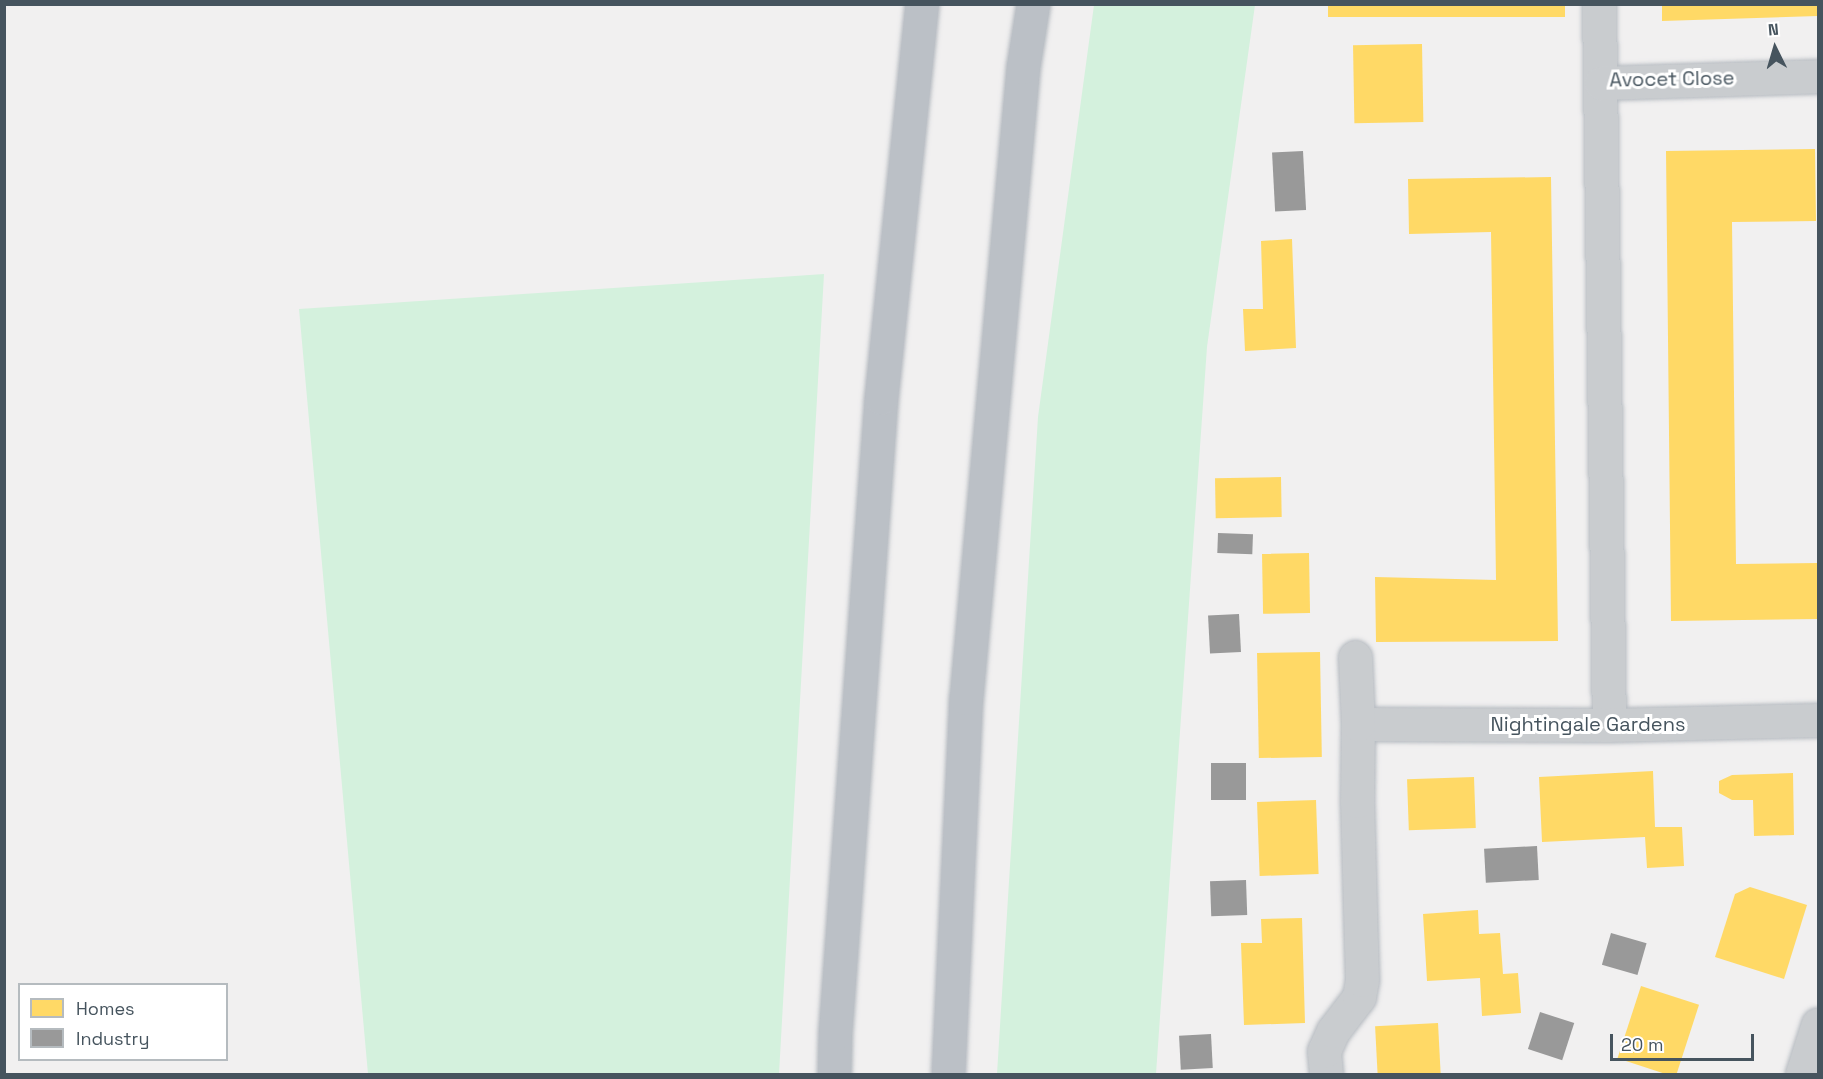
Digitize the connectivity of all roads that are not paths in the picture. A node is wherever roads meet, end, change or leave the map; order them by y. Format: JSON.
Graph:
{"nodes":[{"id":1,"x":922,"y":4,"type":"edge"},
{"id":2,"x":1033,"y":4,"type":"edge"},
{"id":3,"x":1599,"y":4,"type":"edge"},
{"id":4,"x":1818,"y":76,"type":"edge"},
{"id":5,"x":1601,"y":83,"type":"junction"},
{"id":6,"x":1355,"y":657,"type":"dead end"},
{"id":7,"x":1818,"y":720,"type":"edge"},
{"id":8,"x":1358,"y":724,"type":"junction"},
{"id":9,"x":1609,"y":725,"type":"junction"},
{"id":10,"x":1818,"y":1024,"type":"edge"},
{"id":11,"x":834,"y":1074,"type":"edge"},
{"id":12,"x":948,"y":1074,"type":"edge"},
{"id":13,"x":1326,"y":1074,"type":"edge"},
{"id":14,"x":1802,"y":1074,"type":"edge"}],
"edges":[{"from":1,"to":11,"type":"highway"},
{"from":2,"to":12,"type":"highway"},
{"from":3,"to":5,"type":"street","name":"Avocet Close"},
{"from":4,"to":5,"type":"street","name":"Avocet Close"},
{"from":5,"to":9,"type":"street"},
{"from":6,"to":8,"type":"street"},
{"from":7,"to":9,"type":"street","name":"Nightingale Gardens"},
{"from":8,"to":9,"type":"street","name":"Nightingale Gardens"},
{"from":8,"to":13,"type":"street"},
{"from":10,"to":14,"type":"street"}]}
